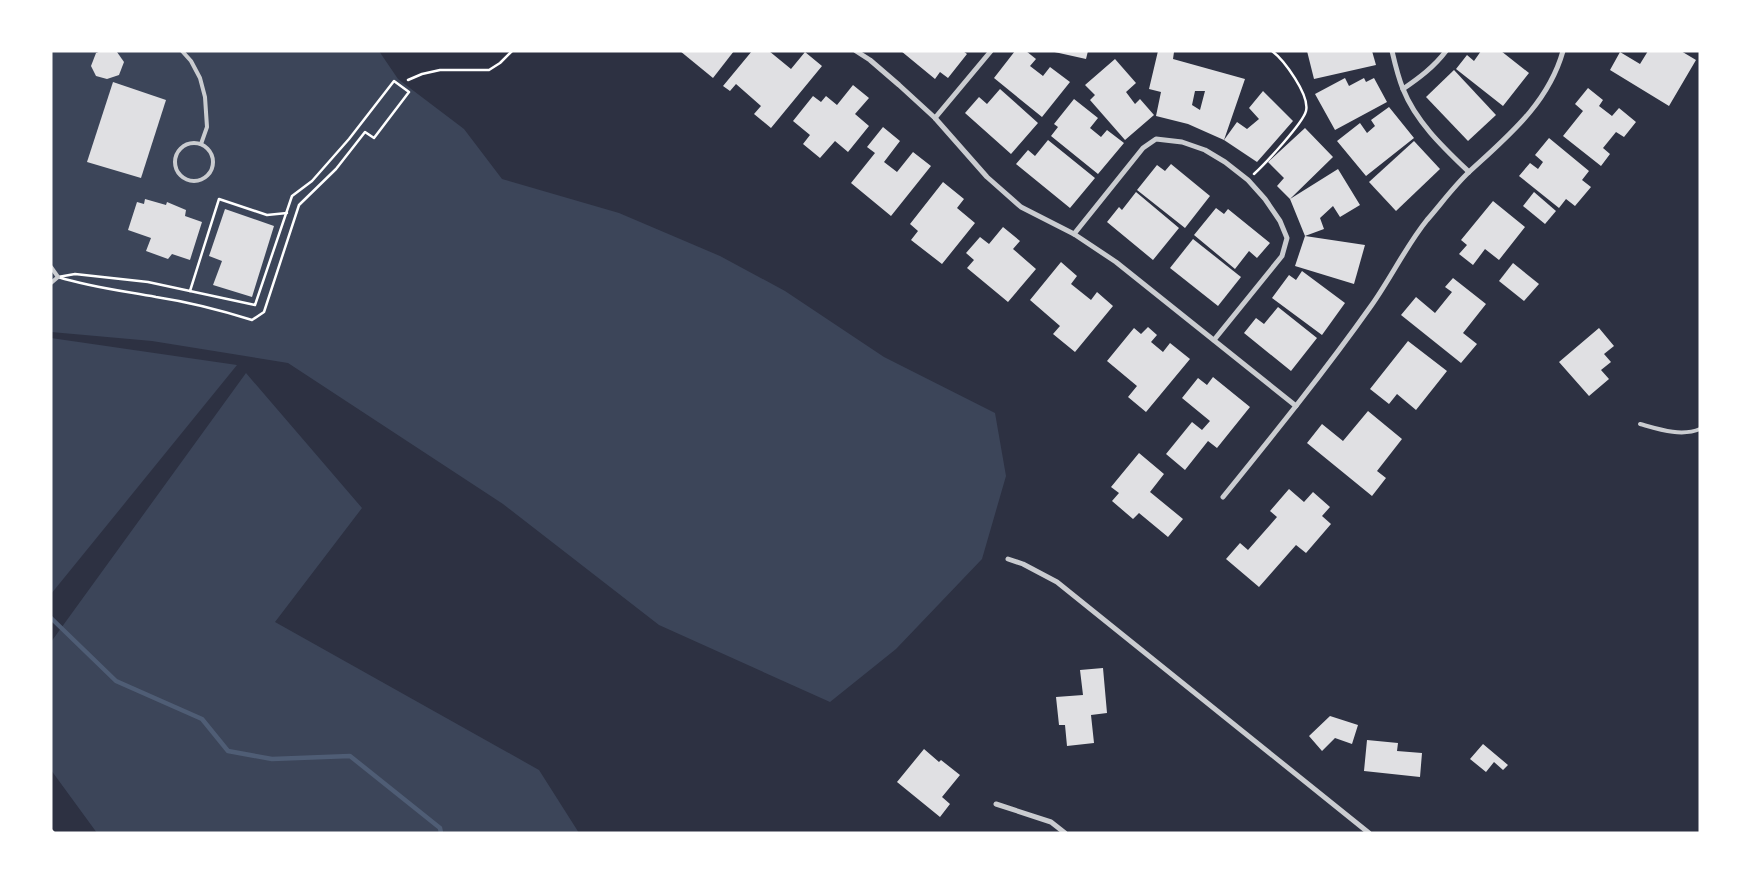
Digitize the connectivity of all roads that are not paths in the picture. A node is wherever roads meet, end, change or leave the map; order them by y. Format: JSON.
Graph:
{"nodes":[{"id":1,"x":182,"y":51,"type":"edge"},
{"id":2,"x":856,"y":51,"type":"edge"},
{"id":3,"x":991,"y":51,"type":"edge"},
{"id":4,"x":1392,"y":51,"type":"edge"},
{"id":5,"x":1446,"y":51,"type":"edge"},
{"id":6,"x":1563,"y":51,"type":"edge"},
{"id":7,"x":1403,"y":89,"type":"junction"},
{"id":8,"x":935,"y":118,"type":"junction"},
{"id":9,"x":201,"y":144,"type":"junction"},
{"id":10,"x":1469,"y":172,"type":"junction"},
{"id":11,"x":1074,"y":234,"type":"junction"},
{"id":12,"x":51,"y":267,"type":"edge"},
{"id":13,"x":51,"y":282,"type":"edge"},
{"id":14,"x":1214,"y":340,"type":"junction"},
{"id":15,"x":1296,"y":406,"type":"junction"},
{"id":16,"x":1640,"y":424,"type":"dead end"},
{"id":17,"x":1700,"y":429,"type":"edge"},
{"id":18,"x":1223,"y":497,"type":"dead end"},
{"id":19,"x":1008,"y":559,"type":"dead end"},
{"id":20,"x":996,"y":804,"type":"dead end"},
{"id":21,"x":1065,"y":833,"type":"edge"},
{"id":22,"x":1369,"y":833,"type":"edge"}],
"edges":[{"from":1,"to":9,"type":"lane"},
{"from":2,"to":8,"type":"street"},
{"from":3,"to":8,"type":"street"},
{"from":4,"to":7,"type":"street"},
{"from":5,"to":7,"type":"street"},
{"from":6,"to":10,"type":"street"},
{"from":7,"to":10,"type":"street"},
{"from":8,"to":11,"type":"street"},
{"from":9,"to":9,"type":"lane"},
{"from":10,"to":15,"type":"street"},
{"from":11,"to":14,"type":"street"},
{"from":11,"to":14,"type":"street"},
{"from":12,"to":13,"type":"lane"},
{"from":14,"to":15,"type":"street"},
{"from":15,"to":18,"type":"street"},
{"from":16,"to":17,"type":"lane"},
{"from":19,"to":22,"type":"street"},
{"from":20,"to":21,"type":"street"}]}
